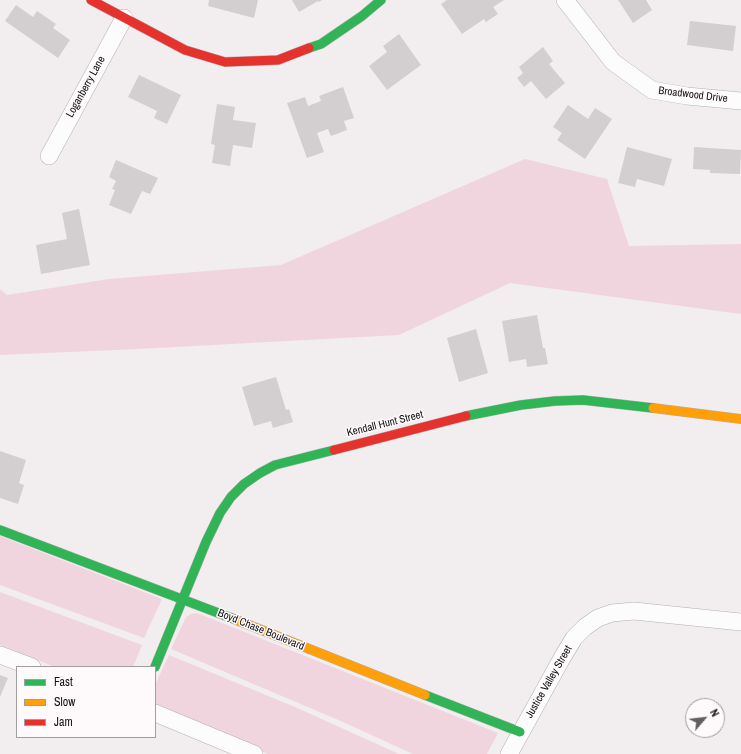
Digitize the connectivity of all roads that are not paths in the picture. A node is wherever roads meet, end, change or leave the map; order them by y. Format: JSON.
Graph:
{"nodes":[{"id":1,"x":90,"y":0,"type":"edge"},
{"id":2,"x":381,"y":0,"type":"edge"},
{"id":3,"x":565,"y":0,"type":"edge"},
{"id":4,"x":124,"y":18,"type":"junction"},
{"id":5,"x":741,"y":100,"type":"edge"},
{"id":6,"x":49,"y":156,"type":"dead end"},
{"id":7,"x":741,"y":419,"type":"edge"},
{"id":8,"x":0,"y":530,"type":"edge"},
{"id":9,"x":183,"y":599,"type":"junction"},
{"id":10,"x":741,"y":622,"type":"edge"},
{"id":11,"x":0,"y":655,"type":"edge"},
{"id":12,"x":29,"y":666,"type":"edge"},
{"id":13,"x":155,"y":666,"type":"edge"},
{"id":14,"x":156,"y":714,"type":"edge"},
{"id":15,"x":520,"y":732,"type":"junction"},
{"id":16,"x":254,"y":754,"type":"edge"},
{"id":17,"x":509,"y":754,"type":"edge"}],
"edges":[{"from":1,"to":4,"type":"street"},
{"from":2,"to":4,"type":"street"},
{"from":3,"to":5,"type":"street","name":"Broadwood Drive"},
{"from":4,"to":6,"type":"street","name":"Loganberry Lane"},
{"from":7,"to":9,"type":"street","name":"Kendall Hunt Street"},
{"from":8,"to":9,"type":"street","name":"Boyd Chase Boulevard"},
{"from":9,"to":13,"type":"street","name":"Kendall Hunt Street"},
{"from":9,"to":15,"type":"street","name":"Boyd Chase Boulevard"},
{"from":10,"to":15,"type":"street","name":"Justice Valley Street"},
{"from":11,"to":12,"type":"street"},
{"from":14,"to":16,"type":"street"},
{"from":15,"to":17,"type":"street","name":"Justice Valley Street"}]}
